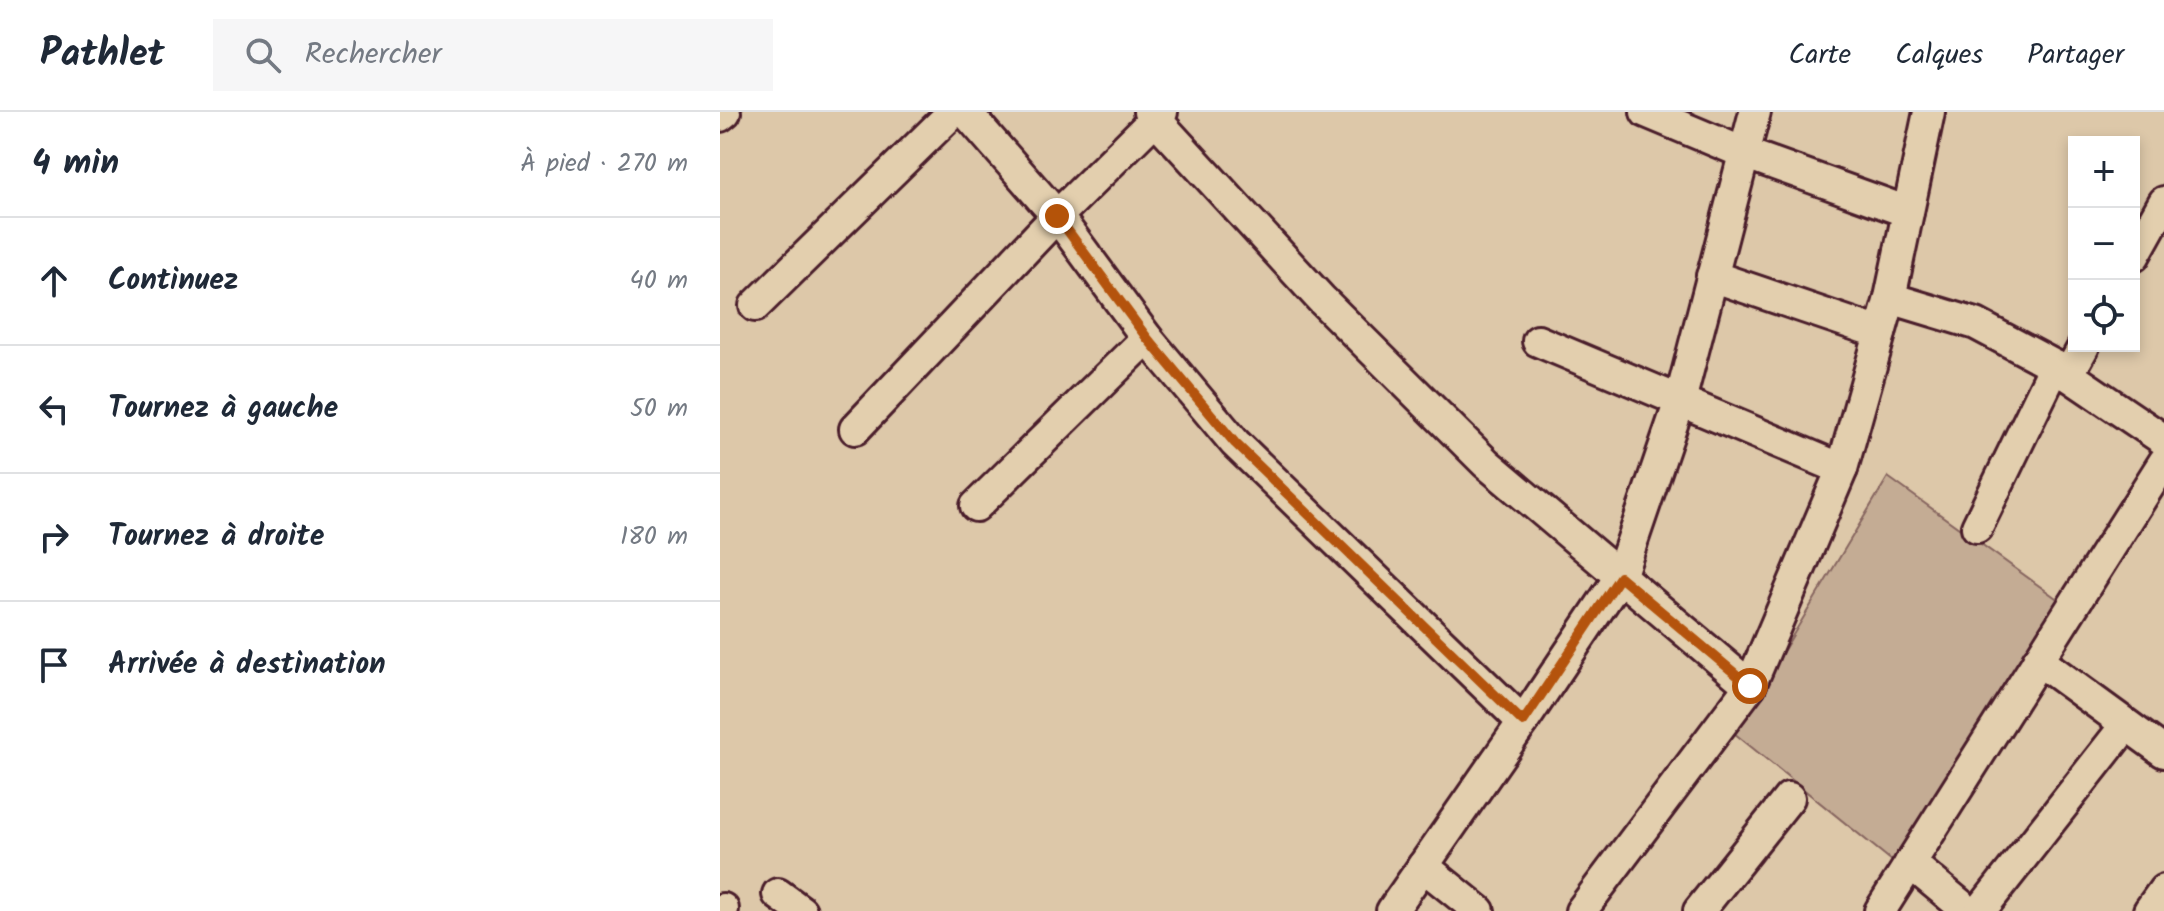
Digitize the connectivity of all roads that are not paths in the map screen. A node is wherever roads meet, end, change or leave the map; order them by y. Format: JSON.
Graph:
{"nodes":[{"id":1,"x":953,"y":112,"type":"edge"},
{"id":2,"x":966,"y":112,"type":"edge"},
{"id":3,"x":1646,"y":112,"type":"edge"},
{"id":4,"x":1755,"y":112,"type":"edge"},
{"id":5,"x":1929,"y":112,"type":"edge"},
{"id":6,"x":1156,"y":115,"type":"edge"},
{"id":7,"x":1744,"y":153,"type":"junction"},
{"id":8,"x":2164,"y":202,"type":"edge"},
{"id":9,"x":1908,"y":212,"type":"junction"},
{"id":10,"x":1057,"y":216,"type":"junction"},
{"id":11,"x":2140,"y":245,"type":"edge"},
{"id":12,"x":1712,"y":276,"type":"junction"},
{"id":13,"x":1890,"y":298,"type":"junction"},
{"id":14,"x":755,"y":306,"type":"dead end"},
{"id":15,"x":1880,"y":333,"type":"junction"},
{"id":16,"x":1147,"y":338,"type":"junction"},
{"id":17,"x":1538,"y":341,"type":"dead end"},
{"id":18,"x":2079,"y":352,"type":"edge"},
{"id":19,"x":2062,"y":371,"type":"junction"},
{"id":20,"x":1680,"y":401,"type":"junction"},
{"id":21,"x":855,"y":429,"type":"dead end"},
{"id":22,"x":2163,"y":444,"type":"edge"},
{"id":23,"x":1842,"y":469,"type":"junction"},
{"id":24,"x":976,"y":506,"type":"dead end"},
{"id":25,"x":1977,"y":527,"type":"dead end"},
{"id":26,"x":1620,"y":577,"type":"junction"},
{"id":27,"x":2038,"y":660,"type":"junction"},
{"id":28,"x":1750,"y":686,"type":"junction"},
{"id":29,"x":1523,"y":722,"type":"junction"},
{"id":30,"x":2126,"y":725,"type":"junction"},
{"id":31,"x":2164,"y":750,"type":"edge"},
{"id":32,"x":1789,"y":798,"type":"dead end"},
{"id":33,"x":1910,"y":863,"type":"junction"},
{"id":34,"x":1423,"y":866,"type":"junction"},
{"id":35,"x":2164,"y":890,"type":"edge"},
{"id":36,"x":1392,"y":911,"type":"edge"},
{"id":37,"x":1479,"y":911,"type":"edge"},
{"id":38,"x":1581,"y":911,"type":"edge"},
{"id":39,"x":1699,"y":911,"type":"edge"},
{"id":40,"x":1880,"y":911,"type":"edge"},
{"id":41,"x":1968,"y":911,"type":"edge"},
{"id":42,"x":1980,"y":911,"type":"edge"},
{"id":43,"x":2149,"y":911,"type":"edge"}],
"edges":[{"from":1,"to":14,"type":"street"},
{"from":2,"to":10,"type":"street"},
{"from":3,"to":7,"type":"street"},
{"from":4,"to":7,"type":"street"},
{"from":5,"to":9,"type":"street"},
{"from":6,"to":10,"type":"street"},
{"from":6,"to":26,"type":"street"},
{"from":7,"to":9,"type":"street"},
{"from":7,"to":12,"type":"street"},
{"from":8,"to":11,"type":"street"},
{"from":9,"to":13,"type":"street"},
{"from":10,"to":16,"type":"street"},
{"from":10,"to":21,"type":"street"},
{"from":12,"to":15,"type":"street"},
{"from":12,"to":20,"type":"street"},
{"from":13,"to":15,"type":"street"},
{"from":13,"to":19,"type":"street"},
{"from":15,"to":23,"type":"street"},
{"from":16,"to":24,"type":"street"},
{"from":16,"to":29,"type":"street"},
{"from":17,"to":20,"type":"street"},
{"from":18,"to":19,"type":"street"},
{"from":19,"to":22,"type":"street"},
{"from":19,"to":25,"type":"street"},
{"from":20,"to":23,"type":"street"},
{"from":20,"to":26,"type":"street"},
{"from":22,"to":27,"type":"street"},
{"from":23,"to":28,"type":"street"},
{"from":26,"to":28,"type":"street"},
{"from":26,"to":29,"type":"street"},
{"from":27,"to":30,"type":"street"},
{"from":27,"to":33,"type":"street"},
{"from":28,"to":38,"type":"street"},
{"from":29,"to":34,"type":"street"},
{"from":30,"to":31,"type":"street"},
{"from":30,"to":42,"type":"street"},
{"from":32,"to":39,"type":"street"},
{"from":33,"to":40,"type":"street"},
{"from":33,"to":41,"type":"street"},
{"from":34,"to":36,"type":"street"},
{"from":34,"to":37,"type":"street"},
{"from":35,"to":43,"type":"street"}]}
